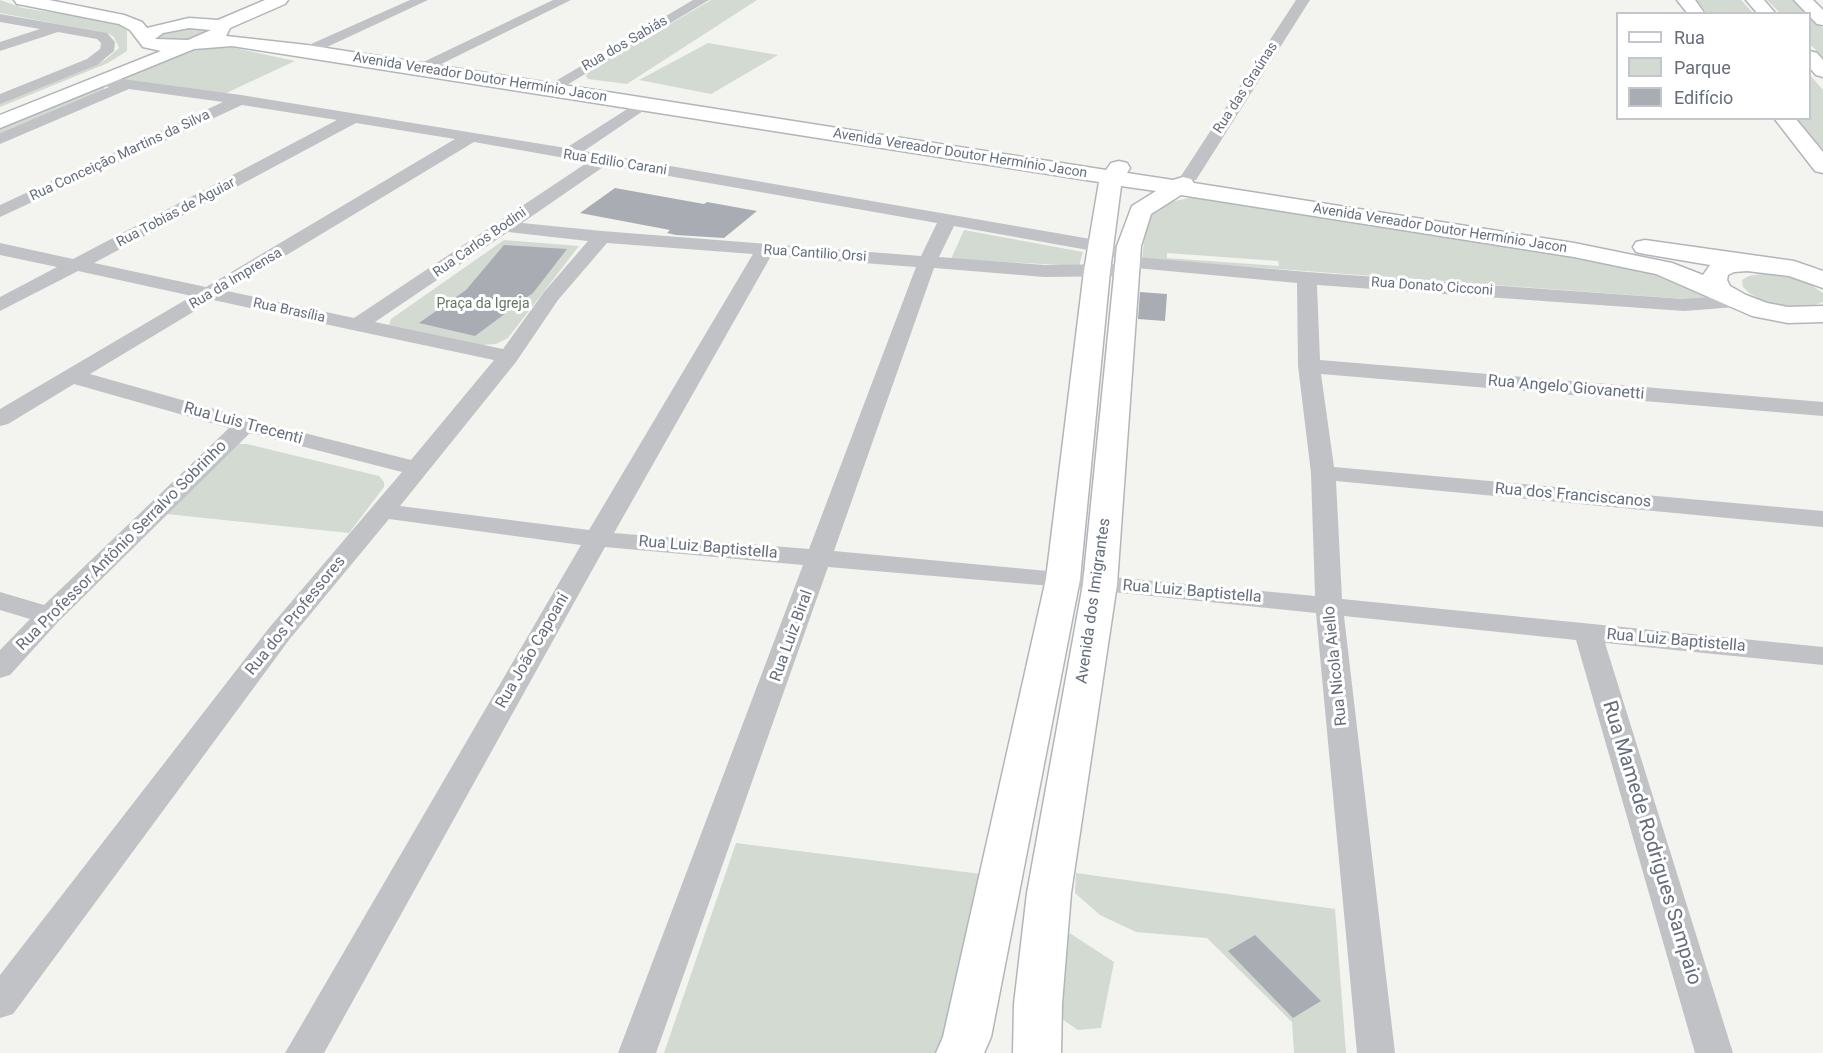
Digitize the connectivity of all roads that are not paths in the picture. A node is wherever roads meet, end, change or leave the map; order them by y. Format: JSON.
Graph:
{"nodes":[{"id":1,"x":23,"y":0,"type":"edge"},
{"id":2,"x":59,"y":0,"type":"edge"},
{"id":3,"x":251,"y":0,"type":"edge"},
{"id":4,"x":279,"y":0,"type":"edge"},
{"id":5,"x":421,"y":0,"type":"edge"},
{"id":6,"x":564,"y":0,"type":"edge"},
{"id":7,"x":702,"y":0,"type":"edge"},
{"id":8,"x":1303,"y":0,"type":"edge"},
{"id":9,"x":1684,"y":0,"type":"edge"},
{"id":10,"x":1755,"y":0,"type":"edge"},
{"id":11,"x":1803,"y":0,"type":"edge"},
{"id":12,"x":1695,"y":12,"type":"edge"},
{"id":13,"x":1766,"y":12,"type":"edge"},
{"id":14,"x":0,"y":18,"type":"edge"},
{"id":15,"x":1823,"y":20,"type":"edge"},
{"id":16,"x":57,"y":28,"type":"junction"},
{"id":17,"x":202,"y":32,"type":"junction"},
{"id":18,"x":147,"y":41,"type":"junction"},
{"id":19,"x":0,"y":47,"type":"edge"},
{"id":20,"x":315,"y":47,"type":"junction"},
{"id":21,"x":1811,"y":59,"type":"edge"},
{"id":22,"x":441,"y":61,"type":"junction"},
{"id":23,"x":420,"y":69,"type":"junction"},
{"id":24,"x":1823,"y":71,"type":"edge"},
{"id":25,"x":100,"y":81,"type":"junction"},
{"id":26,"x":127,"y":84,"type":"junction"},
{"id":27,"x":557,"y":84,"type":"junction"},
{"id":28,"x":0,"y":99,"type":"edge"},
{"id":29,"x":241,"y":100,"type":"junction"},
{"id":30,"x":643,"y":104,"type":"junction"},
{"id":31,"x":0,"y":110,"type":"edge"},
{"id":32,"x":352,"y":119,"type":"junction"},
{"id":33,"x":1786,"y":120,"type":"edge"},
{"id":34,"x":0,"y":122,"type":"edge"},
{"id":35,"x":471,"y":137,"type":"junction"},
{"id":36,"x":0,"y":139,"type":"edge"},
{"id":37,"x":567,"y":155,"type":"junction"},
{"id":38,"x":603,"y":160,"type":"junction"},
{"id":39,"x":1823,"y":166,"type":"edge"},
{"id":40,"x":1115,"y":173,"type":"junction"},
{"id":41,"x":1185,"y":182,"type":"junction"},
{"id":42,"x":0,"y":212,"type":"edge"},
{"id":43,"x":948,"y":219,"type":"junction"},
{"id":44,"x":503,"y":226,"type":"junction"},
{"id":45,"x":602,"y":237,"type":"junction"},
{"id":46,"x":0,"y":249,"type":"edge"},
{"id":47,"x":765,"y":250,"type":"junction"},
{"id":48,"x":1116,"y":261,"type":"junction"},
{"id":49,"x":927,"y":262,"type":"junction"},
{"id":50,"x":1747,"y":263,"type":"junction"},
{"id":51,"x":80,"y":265,"type":"junction"},
{"id":52,"x":1794,"y":269,"type":"junction"},
{"id":53,"x":1823,"y":273,"type":"edge"},
{"id":54,"x":1307,"y":278,"type":"junction"},
{"id":55,"x":1823,"y":280,"type":"edge"},
{"id":56,"x":211,"y":294,"type":"junction"},
{"id":57,"x":1729,"y":296,"type":"junction"},
{"id":58,"x":0,"y":305,"type":"edge"},
{"id":59,"x":1823,"y":314,"type":"edge"},
{"id":60,"x":357,"y":325,"type":"junction"},
{"id":61,"x":508,"y":357,"type":"junction"},
{"id":62,"x":1309,"y":366,"type":"junction"},
{"id":63,"x":71,"y":376,"type":"junction"},
{"id":64,"x":1823,"y":409,"type":"edge"},
{"id":65,"x":0,"y":419,"type":"edge"},
{"id":66,"x":245,"y":425,"type":"junction"},
{"id":67,"x":417,"y":469,"type":"junction"},
{"id":68,"x":1323,"y":473,"type":"junction"},
{"id":69,"x":382,"y":511,"type":"junction"},
{"id":70,"x":1823,"y":519,"type":"edge"},
{"id":71,"x":597,"y":539,"type":"junction"},
{"id":72,"x":821,"y":557,"type":"junction"},
{"id":73,"x":1063,"y":579,"type":"junction"},
{"id":74,"x":1100,"y":584,"type":"junction"},
{"id":75,"x":0,"y":601,"type":"edge"},
{"id":76,"x":1329,"y":605,"type":"junction"},
{"id":77,"x":49,"y":615,"type":"junction"},
{"id":78,"x":1588,"y":633,"type":"junction"},
{"id":79,"x":1823,"y":656,"type":"edge"},
{"id":80,"x":0,"y":668,"type":"edge"},
{"id":81,"x":0,"y":1003,"type":"edge"},
{"id":82,"x":304,"y":1053,"type":"edge"},
{"id":83,"x":637,"y":1053,"type":"edge"},
{"id":84,"x":960,"y":1053,"type":"edge"},
{"id":85,"x":1037,"y":1053,"type":"edge"},
{"id":86,"x":1376,"y":1053,"type":"edge"},
{"id":87,"x":1714,"y":1053,"type":"edge"}],
"edges":[{"from":1,"to":18,"type":"main road"},
{"from":2,"to":17,"type":"main road"},
{"from":3,"to":17,"type":"main road"},
{"from":4,"to":17,"type":"main road"},
{"from":5,"to":20,"type":"street"},
{"from":6,"to":22,"type":"street"},
{"from":7,"to":27,"type":"street","name":"Rua dos Sabiás"},
{"from":8,"to":41,"type":"street","name":"Rua das Graúnas"},
{"from":9,"to":12,"type":"main road"},
{"from":10,"to":13,"type":"main road"},
{"from":11,"to":15,"type":"main road"},
{"from":14,"to":16,"type":"street"},
{"from":16,"to":19,"type":"street"},
{"from":16,"to":28,"type":"street"},
{"from":17,"to":18,"type":"main road"},
{"from":17,"to":20,"type":"main road","name":"Avenida Vereador Doutor Hermínio Jacon"},
{"from":17,"to":20,"type":"main road","name":"Avenida Vereador Doutor Hermínio Jacon"},
{"from":17,"to":25,"type":"main road"},
{"from":18,"to":31,"type":"main road"},
{"from":20,"to":22,"type":"main road","name":"Avenida Vereador Doutor Hermínio Jacon"},
{"from":20,"to":23,"type":"main road","name":"Avenida Vereador Doutor Hermínio Jacon"},
{"from":21,"to":24,"type":"main road"},
{"from":22,"to":23,"type":"street"},
{"from":22,"to":27,"type":"main road","name":"Avenida Vereador Doutor Hermínio Jacon"},
{"from":23,"to":27,"type":"main road","name":"Avenida Vereador Doutor Hermínio Jacon"},
{"from":25,"to":26,"type":"street","name":"Rua Edilio Carani"},
{"from":25,"to":34,"type":"main road"},
{"from":26,"to":29,"type":"street","name":"Rua Edilio Carani"},
{"from":26,"to":36,"type":"street"},
{"from":27,"to":30,"type":"main road","name":"Avenida Vereador Doutor Hermínio Jacon"},
{"from":27,"to":40,"type":"main road","name":"Avenida Vereador Doutor Hermínio Jacon"},
{"from":29,"to":32,"type":"street","name":"Rua Edilio Carani"},
{"from":29,"to":42,"type":"street","name":"Rua Conceição Martins da Silva"},
{"from":30,"to":37,"type":"street"},
{"from":30,"to":40,"type":"main road","name":"Avenida Vereador Doutor Hermínio Jacon"},
{"from":32,"to":35,"type":"street","name":"Rua Edilio Carani"},
{"from":32,"to":51,"type":"street","name":"Rua Tobias de Aguiar"},
{"from":33,"to":39,"type":"main road"},
{"from":35,"to":37,"type":"street","name":"Rua Edilio Carani"},
{"from":35,"to":56,"type":"street","name":"Rua da Imprensa"},
{"from":37,"to":38,"type":"street","name":"Rua Edilio Carani"},
{"from":38,"to":43,"type":"street","name":"Rua Edilio Carani"},
{"from":38,"to":44,"type":"street","name":"Rua Carlos Bodini"},
{"from":40,"to":41,"type":"main road","name":"Avenida Vereador Doutor Hermínio Jacon"},
{"from":40,"to":48,"type":"main road","name":"Avenida dos Imigrantes"},
{"from":41,"to":48,"type":"main road","name":"Avenida dos Imigrantes"},
{"from":41,"to":50,"type":"main road","name":"Avenida Vereador Doutor Hermínio Jacon"},
{"from":41,"to":57,"type":"main road","name":"Avenida Vereador Doutor Hermínio Jacon"},
{"from":43,"to":48,"type":"street","name":"Rua Edilio Carani"},
{"from":43,"to":49,"type":"street","name":"Rua Luiz Biral"},
{"from":44,"to":45,"type":"street","name":"Rua Cantilio Orsi"},
{"from":44,"to":60,"type":"street","name":"Rua Carlos Bodini"},
{"from":45,"to":47,"type":"street","name":"Rua Cantilio Orsi"},
{"from":45,"to":61,"type":"street","name":"Rua dos Professores"},
{"from":46,"to":51,"type":"street","name":"Rua Brasília"},
{"from":47,"to":49,"type":"street","name":"Rua Cantilio Orsi"},
{"from":47,"to":71,"type":"street","name":"Rua João Capoani"},
{"from":48,"to":49,"type":"street","name":"Rua Cantilio Orsi"},
{"from":48,"to":54,"type":"street","name":"Rua Donato Cicconi"},
{"from":48,"to":73,"type":"main road","name":"Avenida dos Imigrantes"},
{"from":48,"to":74,"type":"main road","name":"Avenida dos Imigrantes"},
{"from":49,"to":72,"type":"street","name":"Rua Luiz Biral"},
{"from":50,"to":52,"type":"main road","name":"Avenida Vereador Doutor Hermínio Jacon"},
{"from":50,"to":57,"type":"main road"},
{"from":51,"to":56,"type":"street","name":"Rua Brasília"},
{"from":51,"to":58,"type":"street","name":"Rua Tobias de Aguiar"},
{"from":52,"to":53,"type":"main road"},
{"from":52,"to":55,"type":"main road"},
{"from":54,"to":57,"type":"street","name":"Rua Donato Cicconi"},
{"from":54,"to":62,"type":"street","name":"Rua Nicola Aiello"},
{"from":56,"to":60,"type":"street","name":"Rua Brasília"},
{"from":56,"to":63,"type":"street","name":"Rua da Imprensa"},
{"from":57,"to":59,"type":"main road","name":"Avenida Vereador Doutor Hermínio Jacon"},
{"from":60,"to":61,"type":"street","name":"Rua Brasília"},
{"from":61,"to":67,"type":"street","name":"Rua dos Professores"},
{"from":62,"to":64,"type":"street","name":"Rua Angelo Giovanetti"},
{"from":62,"to":68,"type":"street","name":"Rua Nicola Aiello"},
{"from":63,"to":65,"type":"street","name":"Rua da Imprensa"},
{"from":63,"to":66,"type":"street","name":"Rua Luis Trecenti"},
{"from":66,"to":67,"type":"street","name":"Rua Luis Trecenti"},
{"from":66,"to":77,"type":"street","name":"Rua Professor Antônio Serralvo Sobrinho"},
{"from":67,"to":69,"type":"street","name":"Rua dos Professores"},
{"from":68,"to":70,"type":"street","name":"Rua dos Franciscanos"},
{"from":68,"to":76,"type":"street","name":"Rua Nicola Aiello"},
{"from":69,"to":71,"type":"street","name":"Rua Luiz Baptistella"},
{"from":69,"to":81,"type":"street","name":"Rua dos Professores"},
{"from":71,"to":72,"type":"street","name":"Rua Luiz Baptistella"},
{"from":71,"to":82,"type":"street","name":"Rua João Capoani"},
{"from":72,"to":73,"type":"street","name":"Rua Luiz Baptistella"},
{"from":72,"to":83,"type":"street","name":"Rua Luiz Biral"},
{"from":73,"to":74,"type":"street","name":"Rua Luiz Baptistella"},
{"from":73,"to":84,"type":"main road","name":"Avenida dos Imigrantes"},
{"from":74,"to":76,"type":"street","name":"Rua Luiz Baptistella"},
{"from":74,"to":85,"type":"main road","name":"Avenida dos Imigrantes"},
{"from":75,"to":77,"type":"street"},
{"from":76,"to":78,"type":"street","name":"Rua Luiz Baptistella"},
{"from":76,"to":86,"type":"street","name":"Rua Nicola Aiello"},
{"from":77,"to":80,"type":"street","name":"Rua Professor Antônio Serralvo Sobrinho"},
{"from":78,"to":79,"type":"street","name":"Rua Luiz Baptistella"},
{"from":78,"to":87,"type":"street","name":"Rua Mamede Rodrigues Sampaio"}]}
